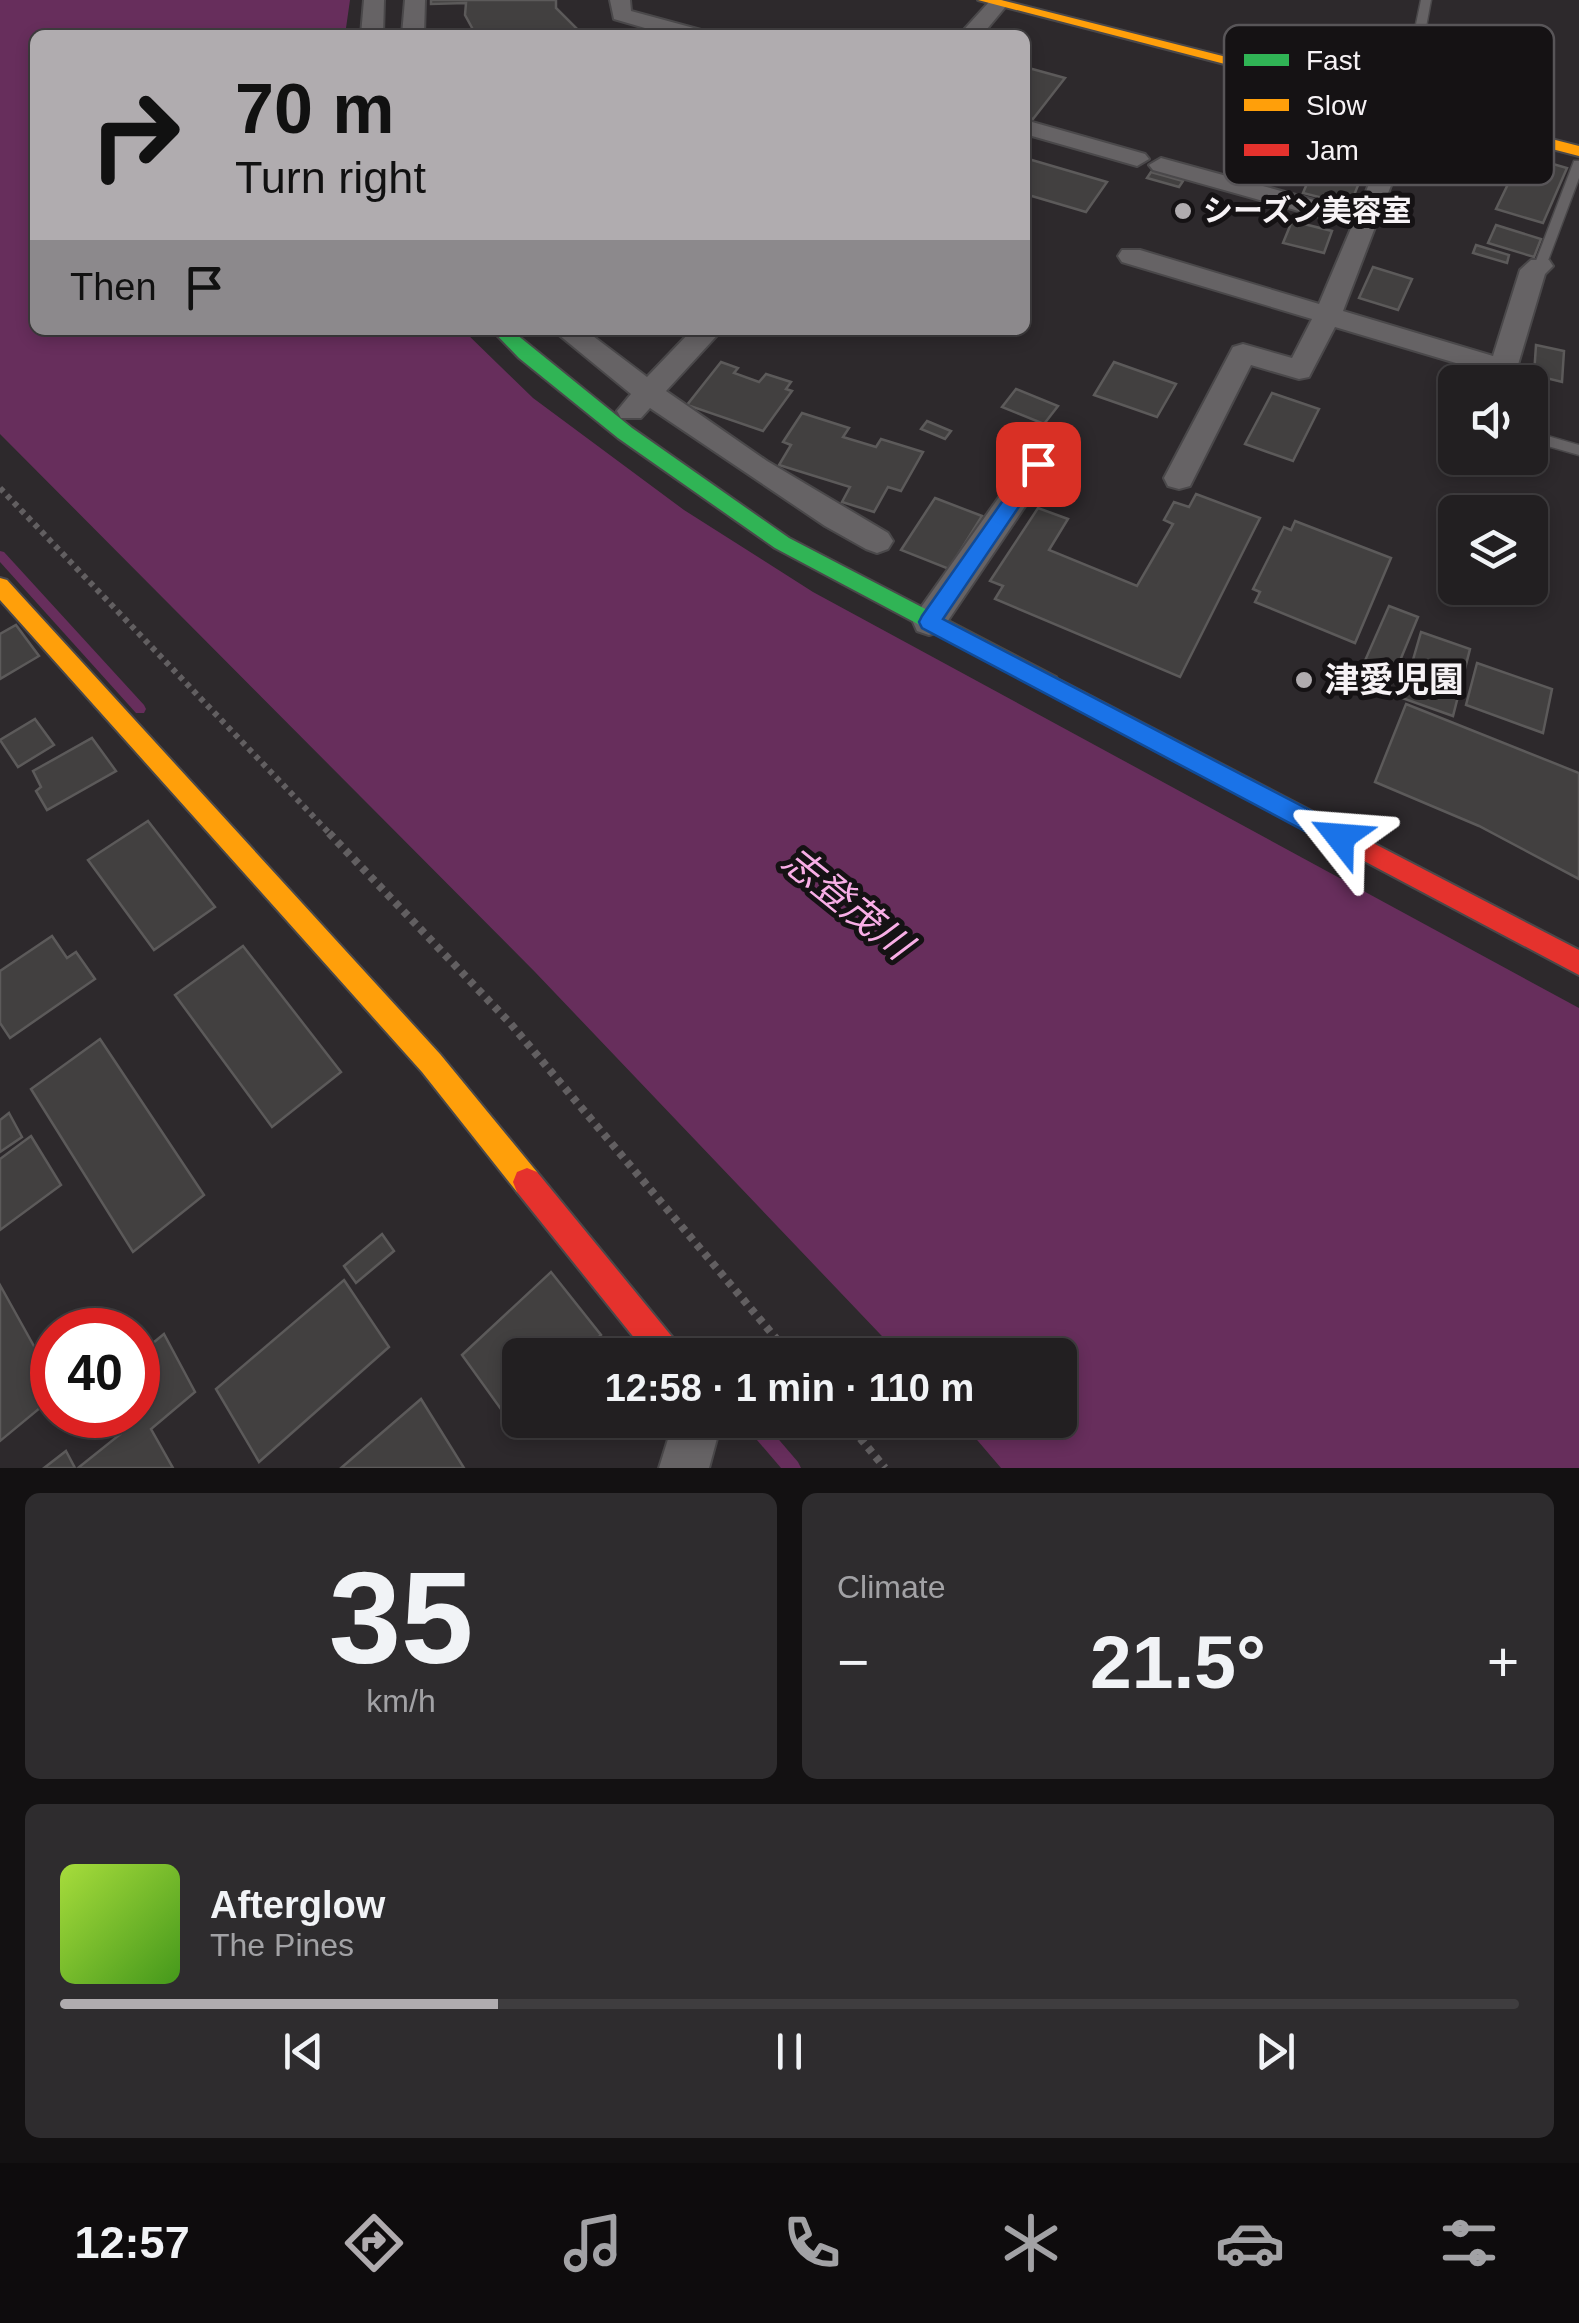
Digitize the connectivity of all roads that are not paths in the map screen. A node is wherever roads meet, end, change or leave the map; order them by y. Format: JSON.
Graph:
{"nodes":[{"id":1,"x":374,"y":0,"type":"edge"},
{"id":2,"x":415,"y":0,"type":"edge"},
{"id":3,"x":620,"y":0,"type":"edge"},
{"id":4,"x":1050,"y":0,"type":"edge"},
{"id":5,"x":1426,"y":0,"type":"edge"},
{"id":6,"x":991,"y":2,"type":"edge"},
{"id":7,"x":1422,"y":25,"type":"edge"},
{"id":8,"x":372,"y":30,"type":"edge"},
{"id":9,"x":413,"y":30,"type":"edge"},
{"id":10,"x":675,"y":30,"type":"edge"},
{"id":11,"x":973,"y":30,"type":"edge"},
{"id":12,"x":1224,"y":47,"type":"edge"},
{"id":13,"x":1224,"y":55,"type":"edge"},
{"id":14,"x":1554,"y":123,"type":"edge"},
{"id":15,"x":1579,"y":128,"type":"edge"},
{"id":16,"x":1030,"y":129,"type":"edge"},
{"id":17,"x":1554,"y":143,"type":"edge"},
{"id":18,"x":1579,"y":151,"type":"edge"},
{"id":19,"x":1578,"y":164,"type":"edge"},
{"id":20,"x":1224,"y":183,"type":"edge"},
{"id":21,"x":1232,"y":185,"type":"edge"},
{"id":22,"x":1379,"y":185,"type":"edge"},
{"id":23,"x":1366,"y":222,"type":"junction"},
{"id":24,"x":1131,"y":256,"type":"dead end"},
{"id":25,"x":1540,"y":266,"type":"joint"},
{"id":26,"x":1329,"y":316,"type":"junction"},
{"id":27,"x":506,"y":335,"type":"edge"},
{"id":28,"x":573,"y":335,"type":"edge"},
{"id":29,"x":703,"y":335,"type":"edge"},
{"id":30,"x":1473,"y":365,"type":"edge"},
{"id":31,"x":1505,"y":365,"type":"edge"},
{"id":32,"x":647,"y":394,"type":"junction"},
{"id":33,"x":618,"y":427,"type":"junction"},
{"id":34,"x":1058,"y":435,"type":"dead end"},
{"id":35,"x":1548,"y":441,"type":"edge"},
{"id":36,"x":1579,"y":450,"type":"edge"},
{"id":37,"x":1179,"y":478,"type":"dead end"},
{"id":38,"x":877,"y":541,"type":"dead end"},
{"id":39,"x":0,"y":586,"type":"edge"},
{"id":40,"x":929,"y":622,"type":"junction"},
{"id":41,"x":1579,"y":963,"type":"edge"},
{"id":42,"x":653,"y":1338,"type":"edge"},
{"id":43,"x":693,"y":1438,"type":"edge"},
{"id":44,"x":684,"y":1468,"type":"edge"}],
"edges":[{"from":1,"to":8,"type":"street"},
{"from":2,"to":9,"type":"street"},
{"from":3,"to":10,"type":"street"},
{"from":4,"to":12,"type":"street"},
{"from":5,"to":7,"type":"lane"},
{"from":6,"to":11,"type":"street"},
{"from":6,"to":13,"type":"street"},
{"from":14,"to":15,"type":"street"},
{"from":16,"to":20,"type":"street"},
{"from":17,"to":18,"type":"street"},
{"from":19,"to":25,"type":"lane"},
{"from":21,"to":23,"type":"street"},
{"from":22,"to":23,"type":"street"},
{"from":23,"to":26,"type":"street"},
{"from":24,"to":26,"type":"street"},
{"from":25,"to":31,"type":"street"},
{"from":26,"to":30,"type":"street"},
{"from":26,"to":37,"type":"street"},
{"from":27,"to":33,"type":"street"},
{"from":28,"to":32,"type":"street"},
{"from":29,"to":32,"type":"street"},
{"from":32,"to":33,"type":"street"},
{"from":32,"to":38,"type":"street"},
{"from":33,"to":40,"type":"street"},
{"from":34,"to":40,"type":"street"},
{"from":35,"to":36,"type":"lane"},
{"from":39,"to":42,"type":"street"},
{"from":40,"to":41,"type":"street"},
{"from":43,"to":44,"type":"street"}]}
